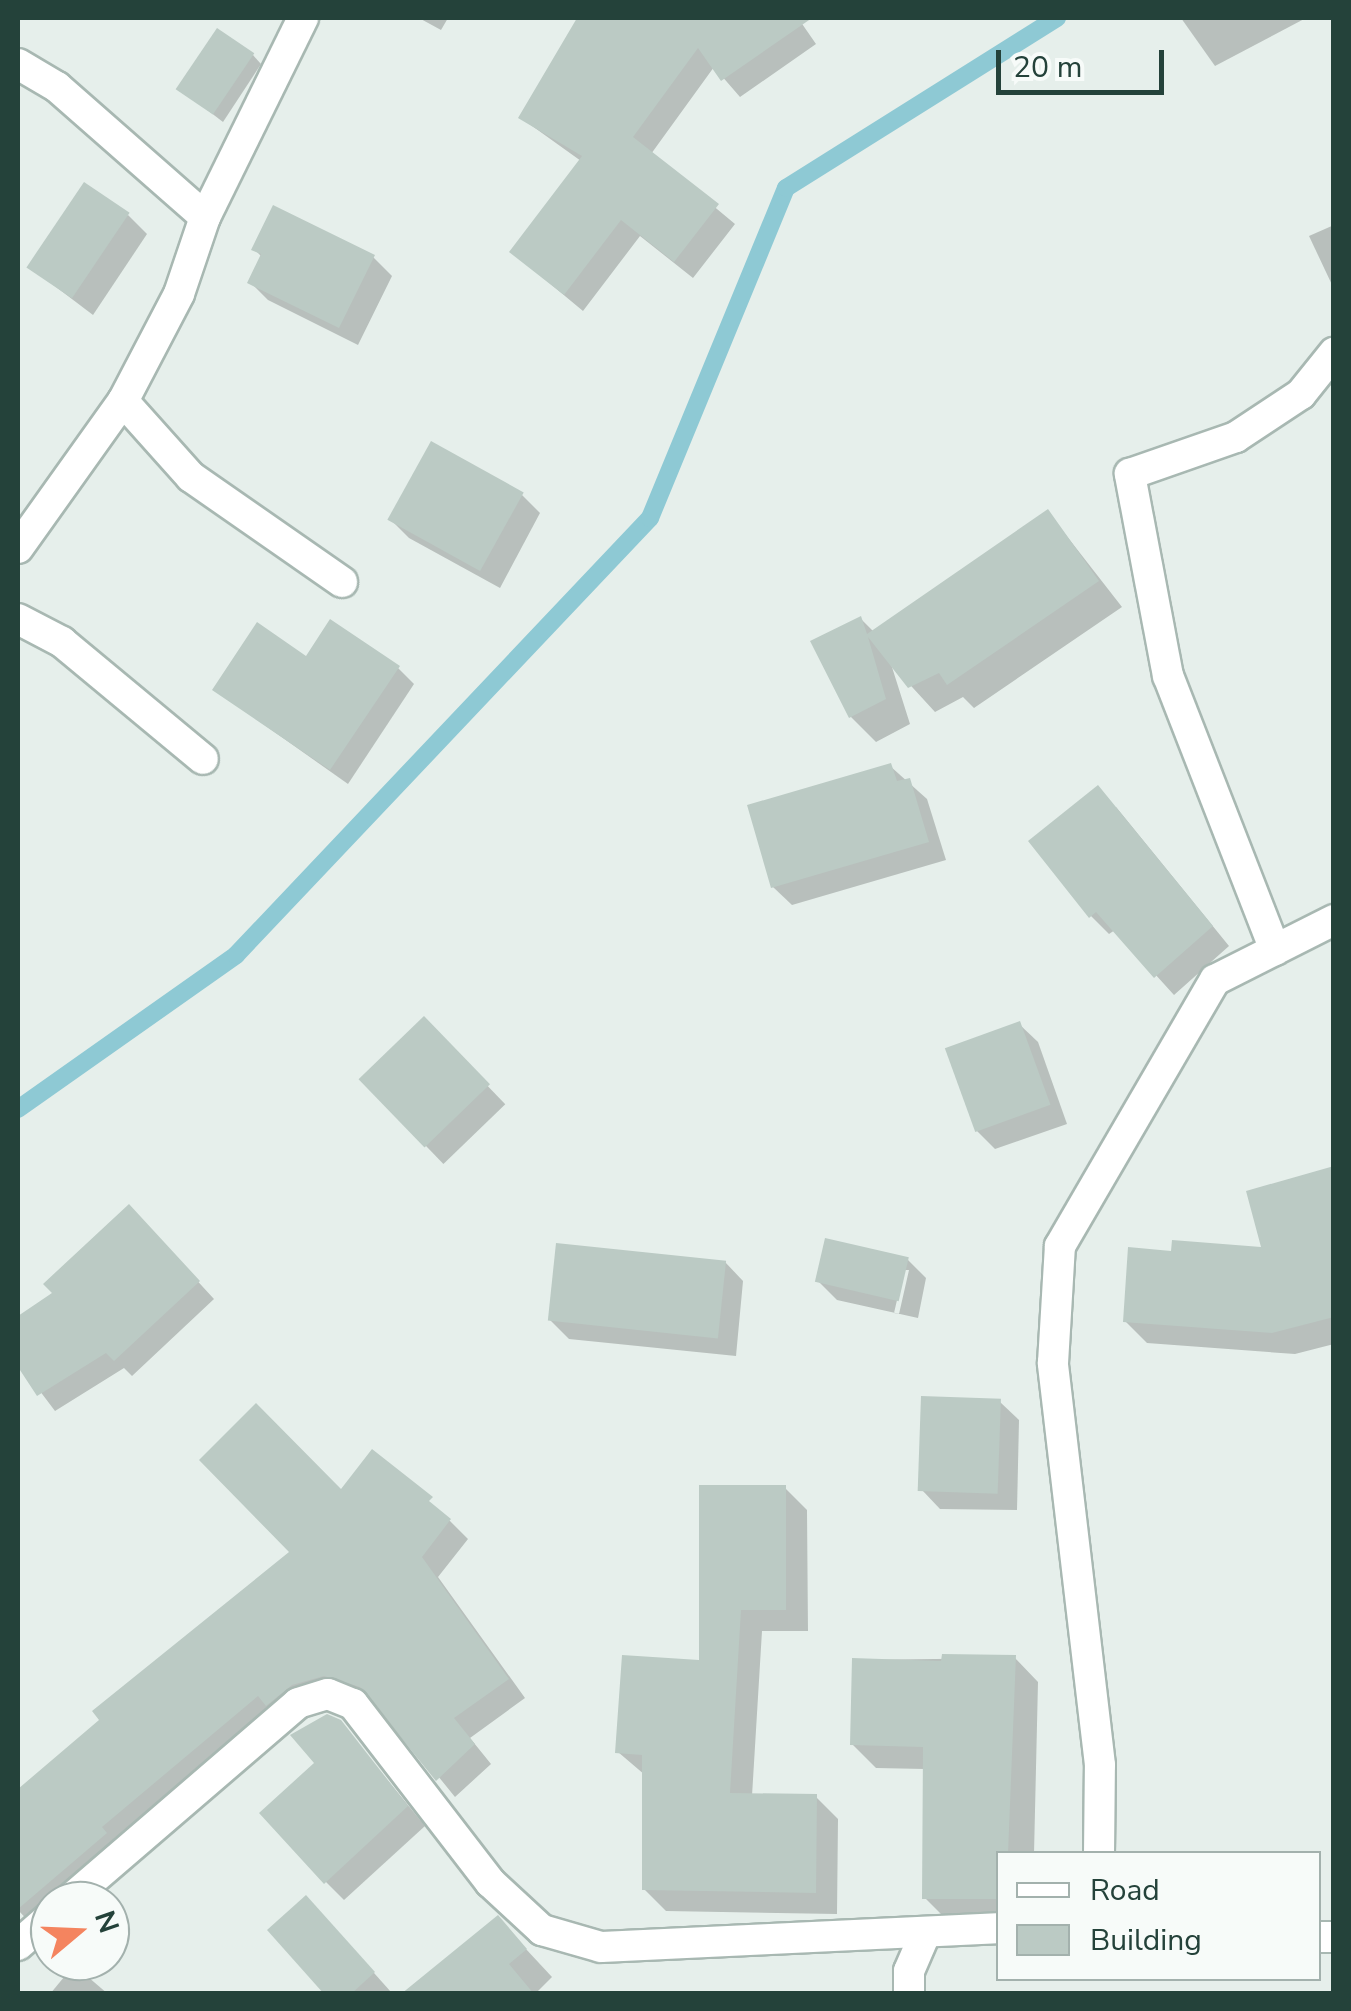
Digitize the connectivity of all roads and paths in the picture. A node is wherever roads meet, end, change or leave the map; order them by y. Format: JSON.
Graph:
{"nodes":[{"id":1,"x":303,"y":18,"type":"edge"},
{"id":2,"x":18,"y":64,"type":"edge"},
{"id":3,"x":205,"y":217,"type":"junction"},
{"id":4,"x":1334,"y":353,"type":"edge"},
{"id":5,"x":123,"y":401,"type":"junction"},
{"id":6,"x":18,"y":548,"type":"edge"},
{"id":7,"x":342,"y":582,"type":"dead end"},
{"id":8,"x":18,"y":620,"type":"edge"},
{"id":9,"x":203,"y":759,"type":"dead end"},
{"id":10,"x":1334,"y":920,"type":"edge"},
{"id":11,"x":1275,"y":950,"type":"junction"},
{"id":12,"x":1099,"y":1851,"type":"edge"},
{"id":13,"x":91,"y":1881,"type":"edge"},
{"id":14,"x":996,"y":1928,"type":"edge"},
{"id":15,"x":925,"y":1934,"type":"junction"},
{"id":16,"x":909,"y":1994,"type":"edge"}],
"edges":[{"from":1,"to":3,"type":"street"},
{"from":2,"to":3,"type":"street"},
{"from":3,"to":5,"type":"street"},
{"from":4,"to":11,"type":"street"},
{"from":5,"to":6,"type":"street"},
{"from":5,"to":7,"type":"street"},
{"from":8,"to":9,"type":"street"},
{"from":10,"to":11,"type":"street"},
{"from":11,"to":12,"type":"street"},
{"from":13,"to":15,"type":"street"},
{"from":14,"to":15,"type":"street"},
{"from":15,"to":16,"type":"street"}]}
